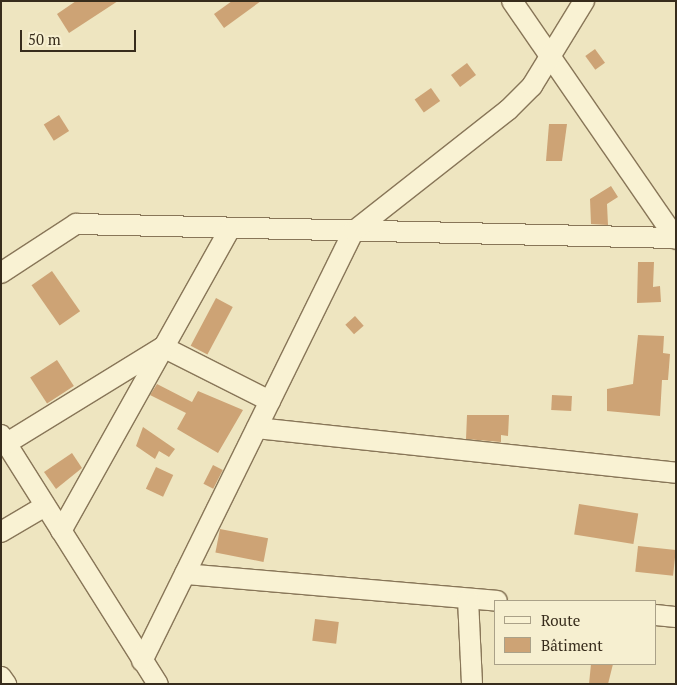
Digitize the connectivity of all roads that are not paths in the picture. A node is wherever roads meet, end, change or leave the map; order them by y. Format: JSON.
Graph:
{"nodes":[{"id":1,"x":512,"y":1,"type":"edge"},
{"id":2,"x":584,"y":1,"type":"edge"},
{"id":3,"x":550,"y":59,"type":"junction"},
{"id":4,"x":230,"y":228,"type":"junction"},
{"id":5,"x":674,"y":230,"type":"edge"},
{"id":6,"x":354,"y":231,"type":"junction"},
{"id":7,"x":1,"y":274,"type":"edge"},
{"id":8,"x":163,"y":347,"type":"junction"},
{"id":9,"x":270,"y":401,"type":"junction"},
{"id":10,"x":257,"y":428,"type":"junction"},
{"id":11,"x":4,"y":439,"type":"edge"},
{"id":12,"x":676,"y":473,"type":"edge"},
{"id":13,"x":46,"y":506,"type":"junction"},
{"id":14,"x":61,"y":531,"type":"junction"},
{"id":15,"x":1,"y":532,"type":"edge"},
{"id":16,"x":185,"y":574,"type":"junction"},
{"id":17,"x":468,"y":599,"type":"junction"},
{"id":18,"x":494,"y":601,"type":"edge"},
{"id":19,"x":657,"y":615,"type":"edge"},
{"id":20,"x":676,"y":617,"type":"edge"},
{"id":21,"x":142,"y":661,"type":"junction"},
{"id":22,"x":1,"y":677,"type":"edge"},
{"id":23,"x":6,"y":684,"type":"edge"},
{"id":24,"x":158,"y":684,"type":"edge"},
{"id":25,"x":472,"y":684,"type":"edge"}],
"edges":[{"from":1,"to":3,"type":"street"},
{"from":2,"to":3,"type":"street"},
{"from":3,"to":5,"type":"street"},
{"from":3,"to":6,"type":"street"},
{"from":4,"to":6,"type":"street"},
{"from":4,"to":7,"type":"street"},
{"from":4,"to":8,"type":"street"},
{"from":5,"to":6,"type":"street"},
{"from":6,"to":9,"type":"street"},
{"from":8,"to":9,"type":"street"},
{"from":8,"to":11,"type":"street"},
{"from":8,"to":14,"type":"street"},
{"from":9,"to":10,"type":"street"},
{"from":10,"to":12,"type":"street"},
{"from":10,"to":16,"type":"street"},
{"from":11,"to":13,"type":"street"},
{"from":13,"to":14,"type":"street"},
{"from":13,"to":15,"type":"street"},
{"from":14,"to":21,"type":"street"},
{"from":16,"to":17,"type":"street"},
{"from":16,"to":21,"type":"street"},
{"from":17,"to":18,"type":"street"},
{"from":17,"to":25,"type":"street"},
{"from":19,"to":20,"type":"street"},
{"from":21,"to":24,"type":"street"},
{"from":22,"to":23,"type":"street"}]}
